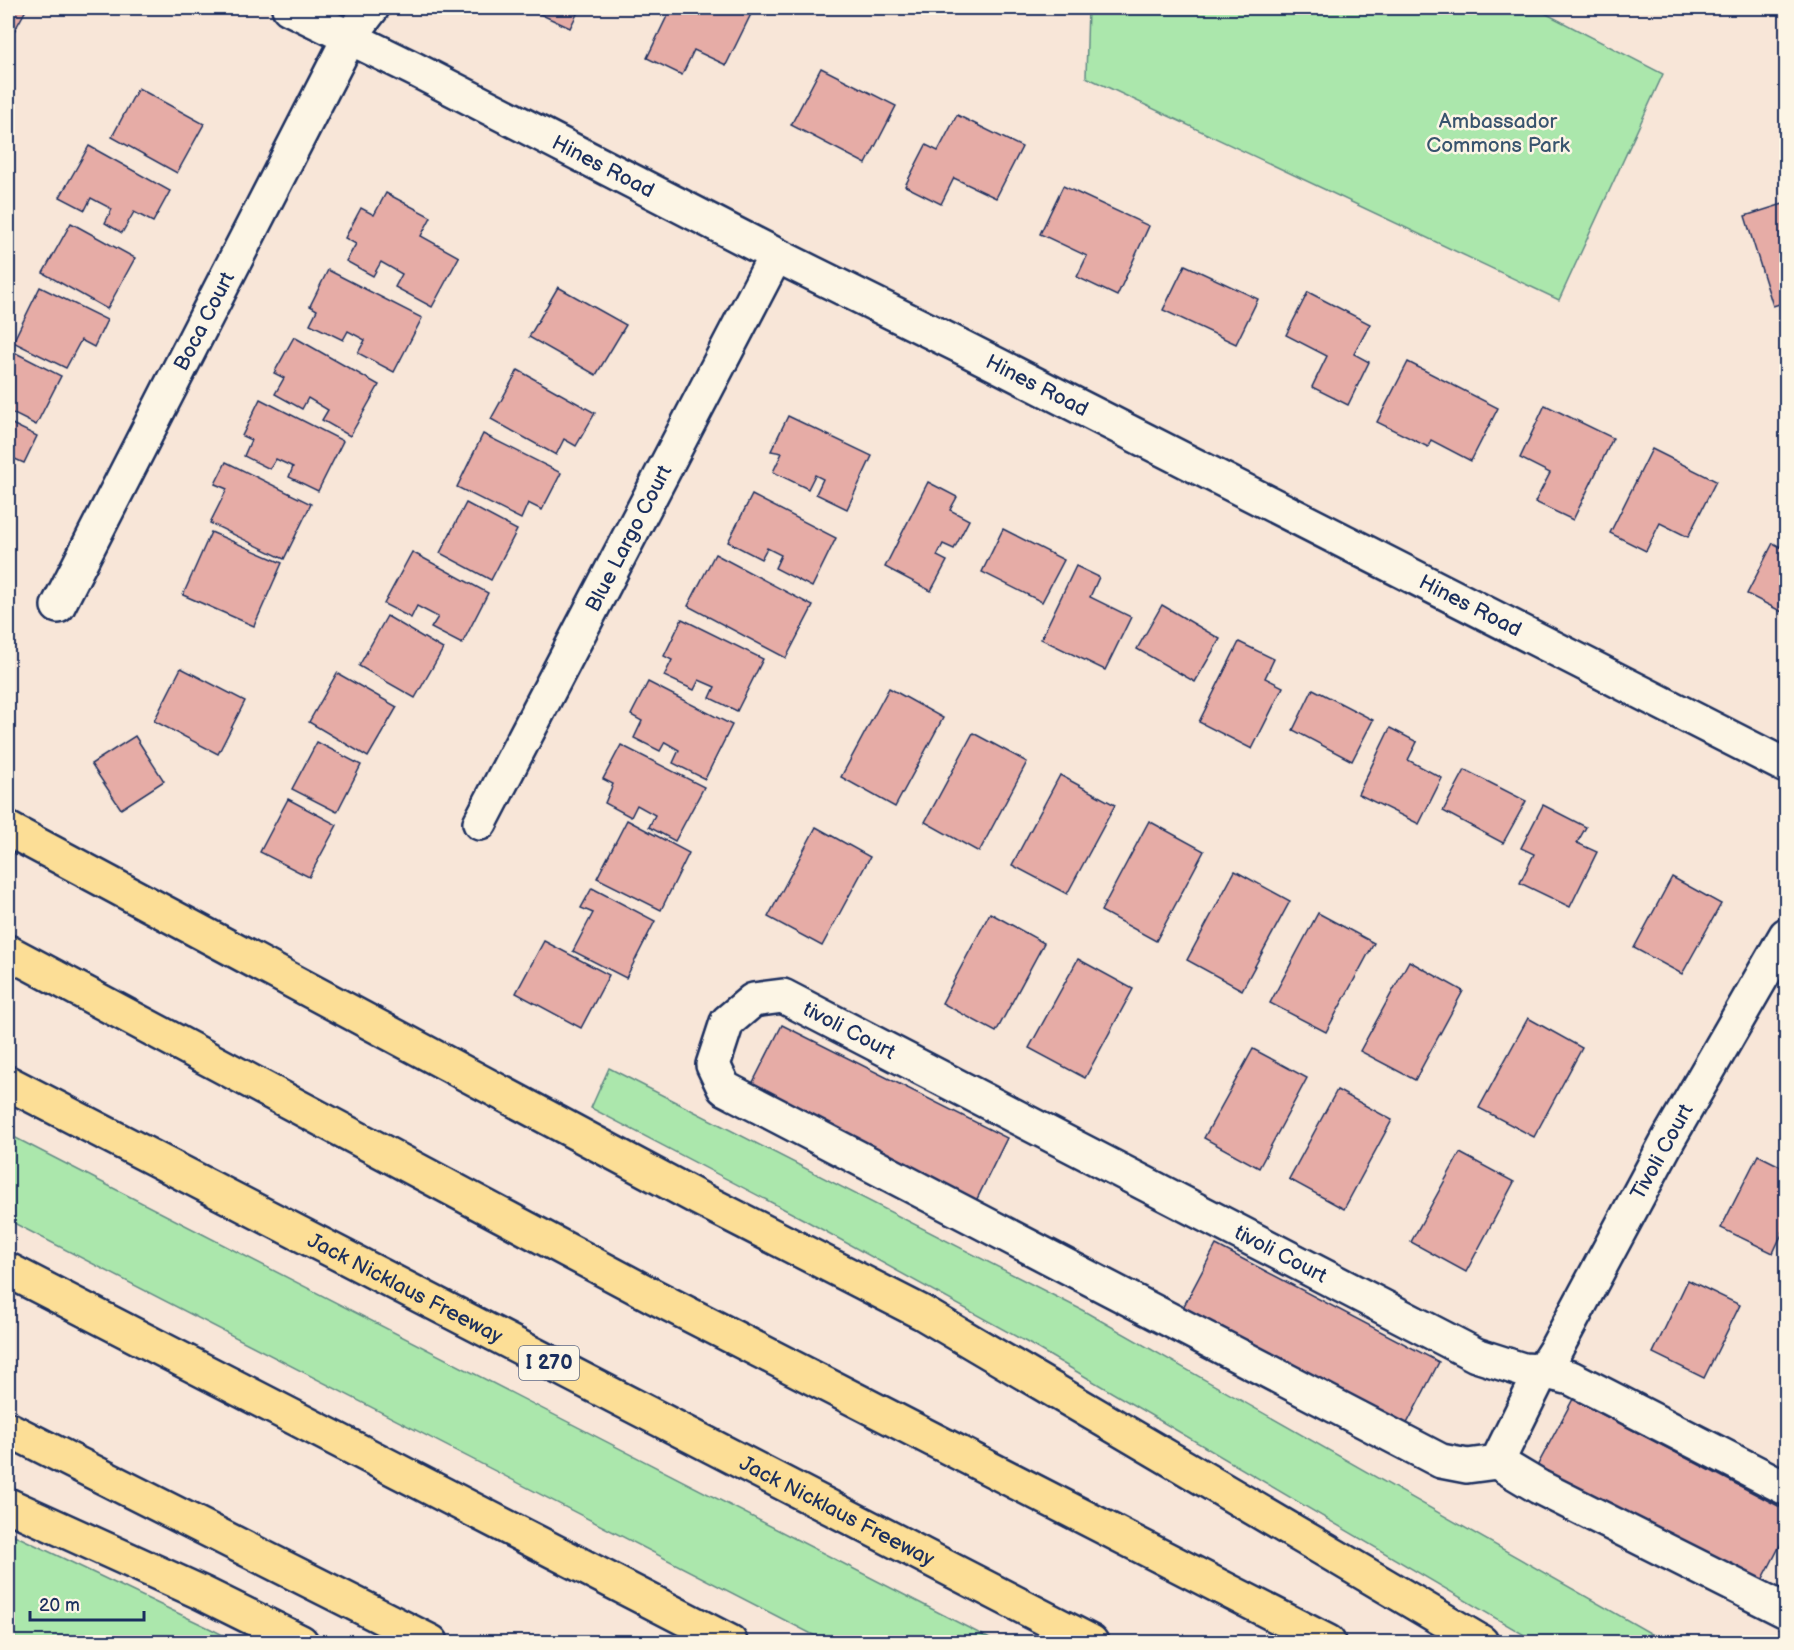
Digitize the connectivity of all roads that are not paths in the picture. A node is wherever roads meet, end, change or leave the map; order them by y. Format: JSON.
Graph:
{"nodes":[{"id":1,"x":289,"y":8,"type":"edge"},
{"id":2,"x":372,"y":8,"type":"edge"},
{"id":3,"x":349,"y":38,"type":"junction"},
{"id":4,"x":776,"y":255,"type":"junction"},
{"id":5,"x":58,"y":606,"type":"dead end"},
{"id":6,"x":1786,"y":766,"type":"edge"},
{"id":7,"x":480,"y":823,"type":"dead end"},
{"id":8,"x":8,"y":829,"type":"edge"},
{"id":9,"x":1786,"y":935,"type":"edge"},
{"id":10,"x":8,"y":952,"type":"edge"},
{"id":11,"x":8,"y":1083,"type":"edge"},
{"id":12,"x":8,"y":1270,"type":"edge"},
{"id":13,"x":1542,"y":1371,"type":"junction"},
{"id":14,"x":8,"y":1429,"type":"edge"},
{"id":15,"x":1497,"y":1462,"type":"junction"},
{"id":16,"x":1786,"y":1488,"type":"edge"},
{"id":17,"x":8,"y":1505,"type":"edge"},
{"id":18,"x":1786,"y":1611,"type":"edge"},
{"id":19,"x":301,"y":1642,"type":"edge"},
{"id":20,"x":431,"y":1642,"type":"edge"},
{"id":21,"x":730,"y":1642,"type":"edge"},
{"id":22,"x":1091,"y":1642,"type":"edge"},
{"id":23,"x":1328,"y":1642,"type":"edge"},
{"id":24,"x":1481,"y":1642,"type":"edge"}],
"edges":[{"from":1,"to":3,"type":"street","name":"Hines Road"},
{"from":2,"to":3,"type":"street","name":"Boca Court"},
{"from":3,"to":4,"type":"street","name":"Hines Road"},
{"from":3,"to":5,"type":"street","name":"Boca Court"},
{"from":4,"to":6,"type":"street","name":"Hines Road"},
{"from":4,"to":7,"type":"street","name":"Blue Largo Court"},
{"from":8,"to":24,"type":"highway"},
{"from":9,"to":13,"type":"street","name":"Tivoli Court"},
{"from":10,"to":23,"type":"highway"},
{"from":11,"to":22,"type":"highway","name":"Jack Nicklaus Freeway","number":"I 270"},
{"from":12,"to":21,"type":"highway"},
{"from":13,"to":15,"type":"street","name":"Tivoli Court"},
{"from":13,"to":15,"type":"street","name":"tivoli Court"},
{"from":13,"to":16,"type":"street","name":"tivoli Court"},
{"from":14,"to":20,"type":"highway"},
{"from":15,"to":18,"type":"street"},
{"from":17,"to":19,"type":"highway"}]}
